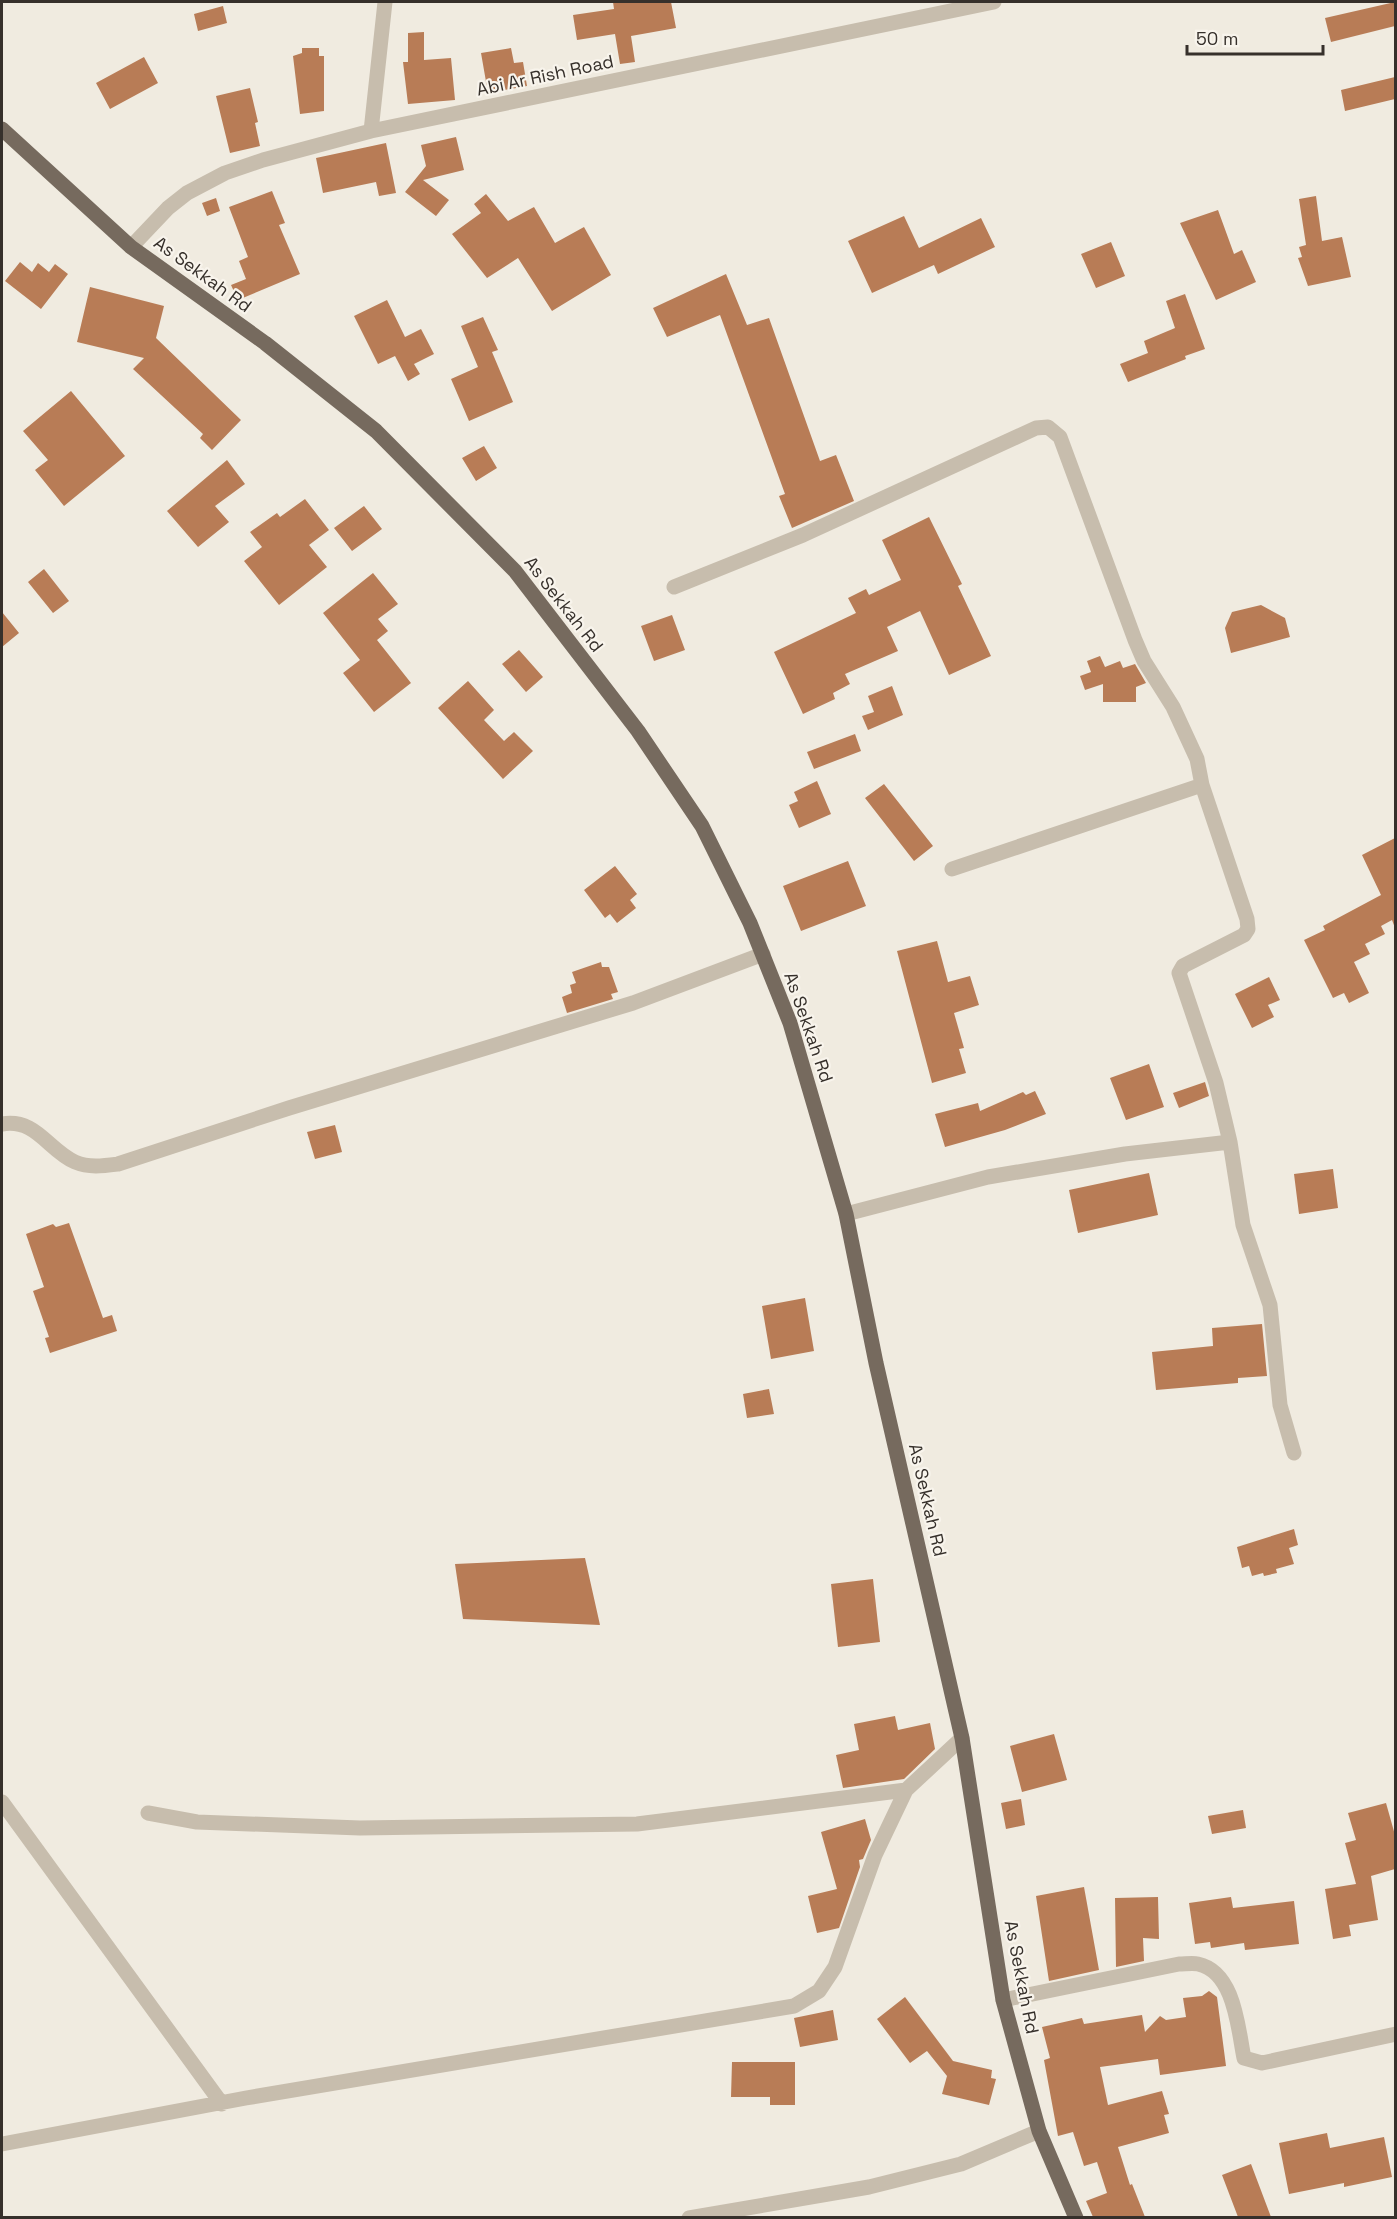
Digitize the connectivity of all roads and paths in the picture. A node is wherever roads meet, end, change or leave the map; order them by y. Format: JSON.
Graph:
{"nodes":[{"id":1,"x":385,"y":2,"type":"edge"},
{"id":2,"x":994,"y":2,"type":"edge"},
{"id":3,"x":2,"y":129,"type":"edge"},
{"id":4,"x":371,"y":130,"type":"junction"},
{"id":5,"x":131,"y":247,"type":"junction"},
{"id":6,"x":674,"y":587,"type":"dead end"},
{"id":7,"x":1202,"y":785,"type":"junction"},
{"id":8,"x":952,"y":869,"type":"dead end"},
{"id":9,"x":763,"y":954,"type":"junction"},
{"id":10,"x":2,"y":1124,"type":"edge"},
{"id":11,"x":1230,"y":1142,"type":"junction"},
{"id":12,"x":846,"y":1214,"type":"junction"},
{"id":13,"x":1294,"y":1453,"type":"dead end"},
{"id":14,"x":962,"y":1738,"type":"junction"},
{"id":15,"x":906,"y":1790,"type":"junction"},
{"id":16,"x":2,"y":1802,"type":"edge"},
{"id":17,"x":148,"y":1813,"type":"dead end"},
{"id":18,"x":1003,"y":2000,"type":"junction"},
{"id":19,"x":1395,"y":2034,"type":"edge"},
{"id":20,"x":222,"y":2104,"type":"junction"},
{"id":21,"x":1039,"y":2131,"type":"junction"},
{"id":22,"x":2,"y":2144,"type":"edge"},
{"id":23,"x":689,"y":2217,"type":"edge"},
{"id":24,"x":1076,"y":2217,"type":"edge"}],
"edges":[{"from":1,"to":4,"type":"street"},
{"from":2,"to":4,"type":"street","name":"Abi Ar Rish Road"},
{"from":3,"to":5,"type":"main road","name":"As Sekkah Rd"},
{"from":4,"to":5,"type":"street","name":"Abi Ar Rish Road"},
{"from":5,"to":9,"type":"main road","name":"As Sekkah Rd"},
{"from":6,"to":7,"type":"street"},
{"from":7,"to":8,"type":"street"},
{"from":7,"to":11,"type":"street"},
{"from":9,"to":10,"type":"street"},
{"from":9,"to":12,"type":"main road","name":"As Sekkah Rd"},
{"from":11,"to":12,"type":"street"},
{"from":11,"to":13,"type":"street"},
{"from":12,"to":14,"type":"main road","name":"As Sekkah Rd"},
{"from":14,"to":15,"type":"street"},
{"from":14,"to":18,"type":"main road","name":"As Sekkah Rd"},
{"from":15,"to":17,"type":"street"},
{"from":15,"to":20,"type":"street"},
{"from":16,"to":20,"type":"street"},
{"from":18,"to":19,"type":"street"},
{"from":18,"to":21,"type":"main road","name":"As Sekkah Rd"},
{"from":20,"to":22,"type":"street"},
{"from":21,"to":23,"type":"street"},
{"from":21,"to":24,"type":"main road","name":"As Sekkah Rd"}]}
